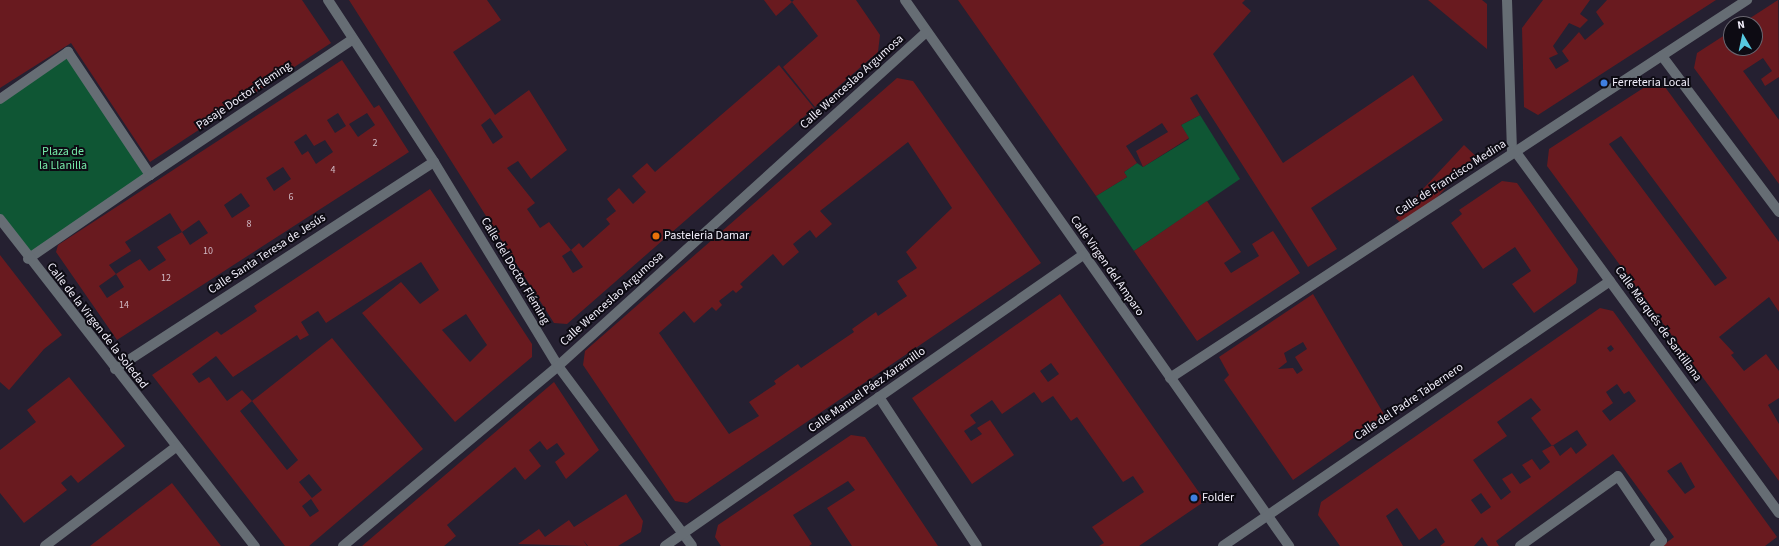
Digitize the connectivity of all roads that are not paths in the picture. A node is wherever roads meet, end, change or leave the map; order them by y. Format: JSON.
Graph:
{"nodes":[{"id":1,"x":328,"y":0,"type":"edge"},
{"id":2,"x":905,"y":0,"type":"edge"},
{"id":3,"x":1507,"y":0,"type":"edge"},
{"id":4,"x":1747,"y":0,"type":"edge"},
{"id":5,"x":926,"y":32,"type":"junction"},
{"id":6,"x":353,"y":39,"type":"junction"},
{"id":7,"x":1662,"y":56,"type":"junction"},
{"id":8,"x":0,"y":99,"type":"edge"},
{"id":9,"x":1514,"y":152,"type":"junction"},
{"id":10,"x":434,"y":162,"type":"junction"},
{"id":11,"x":150,"y":175,"type":"junction"},
{"id":12,"x":1779,"y":212,"type":"edge"},
{"id":13,"x":0,"y":220,"type":"edge"},
{"id":14,"x":1083,"y":255,"type":"junction"},
{"id":15,"x":28,"y":259,"type":"junction"},
{"id":16,"x":1610,"y":281,"type":"junction"},
{"id":17,"x":558,"y":366,"type":"junction"},
{"id":18,"x":115,"y":369,"type":"junction"},
{"id":19,"x":1170,"y":378,"type":"junction"},
{"id":20,"x":879,"y":397,"type":"junction"},
{"id":21,"x":176,"y":447,"type":"junction"},
{"id":22,"x":1779,"y":513,"type":"edge"},
{"id":23,"x":1268,"y":515,"type":"junction"},
{"id":24,"x":683,"y":534,"type":"junction"},
{"id":25,"x":45,"y":546,"type":"edge"},
{"id":26,"x":255,"y":546,"type":"edge"},
{"id":27,"x":343,"y":546,"type":"edge"},
{"id":28,"x":665,"y":546,"type":"edge"},
{"id":29,"x":692,"y":546,"type":"edge"},
{"id":30,"x":977,"y":546,"type":"edge"},
{"id":31,"x":1223,"y":546,"type":"edge"},
{"id":32,"x":1289,"y":546,"type":"edge"},
{"id":33,"x":1520,"y":546,"type":"edge"},
{"id":34,"x":1655,"y":546,"type":"edge"}],
"edges":[{"from":1,"to":6,"type":"street","name":"Calle del Doctor Fléming"},
{"from":2,"to":5,"type":"street","name":"Calle Virgen del Amparo"},
{"from":3,"to":9,"type":"street"},
{"from":4,"to":7,"type":"street","name":"Calle de Francisco Medina"},
{"from":5,"to":14,"type":"street","name":"Calle Virgen del Amparo"},
{"from":5,"to":17,"type":"street","name":"Calle Wenceslao Argumosa"},
{"from":6,"to":10,"type":"street","name":"Calle del Doctor Fléming"},
{"from":6,"to":11,"type":"street","name":"Pasaje Doctor Fleming"},
{"from":7,"to":9,"type":"street","name":"Calle de Francisco Medina"},
{"from":7,"to":12,"type":"street"},
{"from":8,"to":11,"type":"street"},
{"from":9,"to":16,"type":"street","name":"Calle Marqués de Santillana"},
{"from":9,"to":19,"type":"street","name":"Calle de Francisco Medina"},
{"from":10,"to":17,"type":"street","name":"Calle del Doctor Fléming"},
{"from":10,"to":18,"type":"street","name":"Calle Santa Teresa de Jesús"},
{"from":11,"to":15,"type":"street"},
{"from":13,"to":15,"type":"street","name":"Calle de la Virgen de la Soledad"},
{"from":14,"to":19,"type":"street","name":"Calle Virgen del Amparo"},
{"from":14,"to":20,"type":"street","name":"Calle Manuel Páez Xaramillo"},
{"from":15,"to":18,"type":"street","name":"Calle de la Virgen de la Soledad"},
{"from":16,"to":22,"type":"street","name":"Calle Marqués de Santillana"},
{"from":16,"to":23,"type":"street","name":"Calle del Padre Tabernero"},
{"from":17,"to":24,"type":"street","name":"Calle del Doctor Fléming"},
{"from":17,"to":27,"type":"street","name":"Calle Wenceslao Argumosa"},
{"from":18,"to":21,"type":"street","name":"Calle de la Virgen de la Soledad"},
{"from":19,"to":23,"type":"street","name":"Calle Virgen del Amparo"},
{"from":20,"to":24,"type":"street","name":"Calle Manuel Páez Xaramillo"},
{"from":20,"to":30,"type":"street"},
{"from":21,"to":25,"type":"street"},
{"from":21,"to":26,"type":"street","name":"Calle de la Virgen de la Soledad"},
{"from":23,"to":31,"type":"street","name":"Calle del Padre Tabernero"},
{"from":23,"to":32,"type":"street","name":"Calle Virgen del Amparo"},
{"from":24,"to":28,"type":"street","name":"Calle Manuel Páez Xaramillo"},
{"from":24,"to":29,"type":"street","name":"Calle del Doctor Fléming"},
{"from":33,"to":34,"type":"street"}]}
